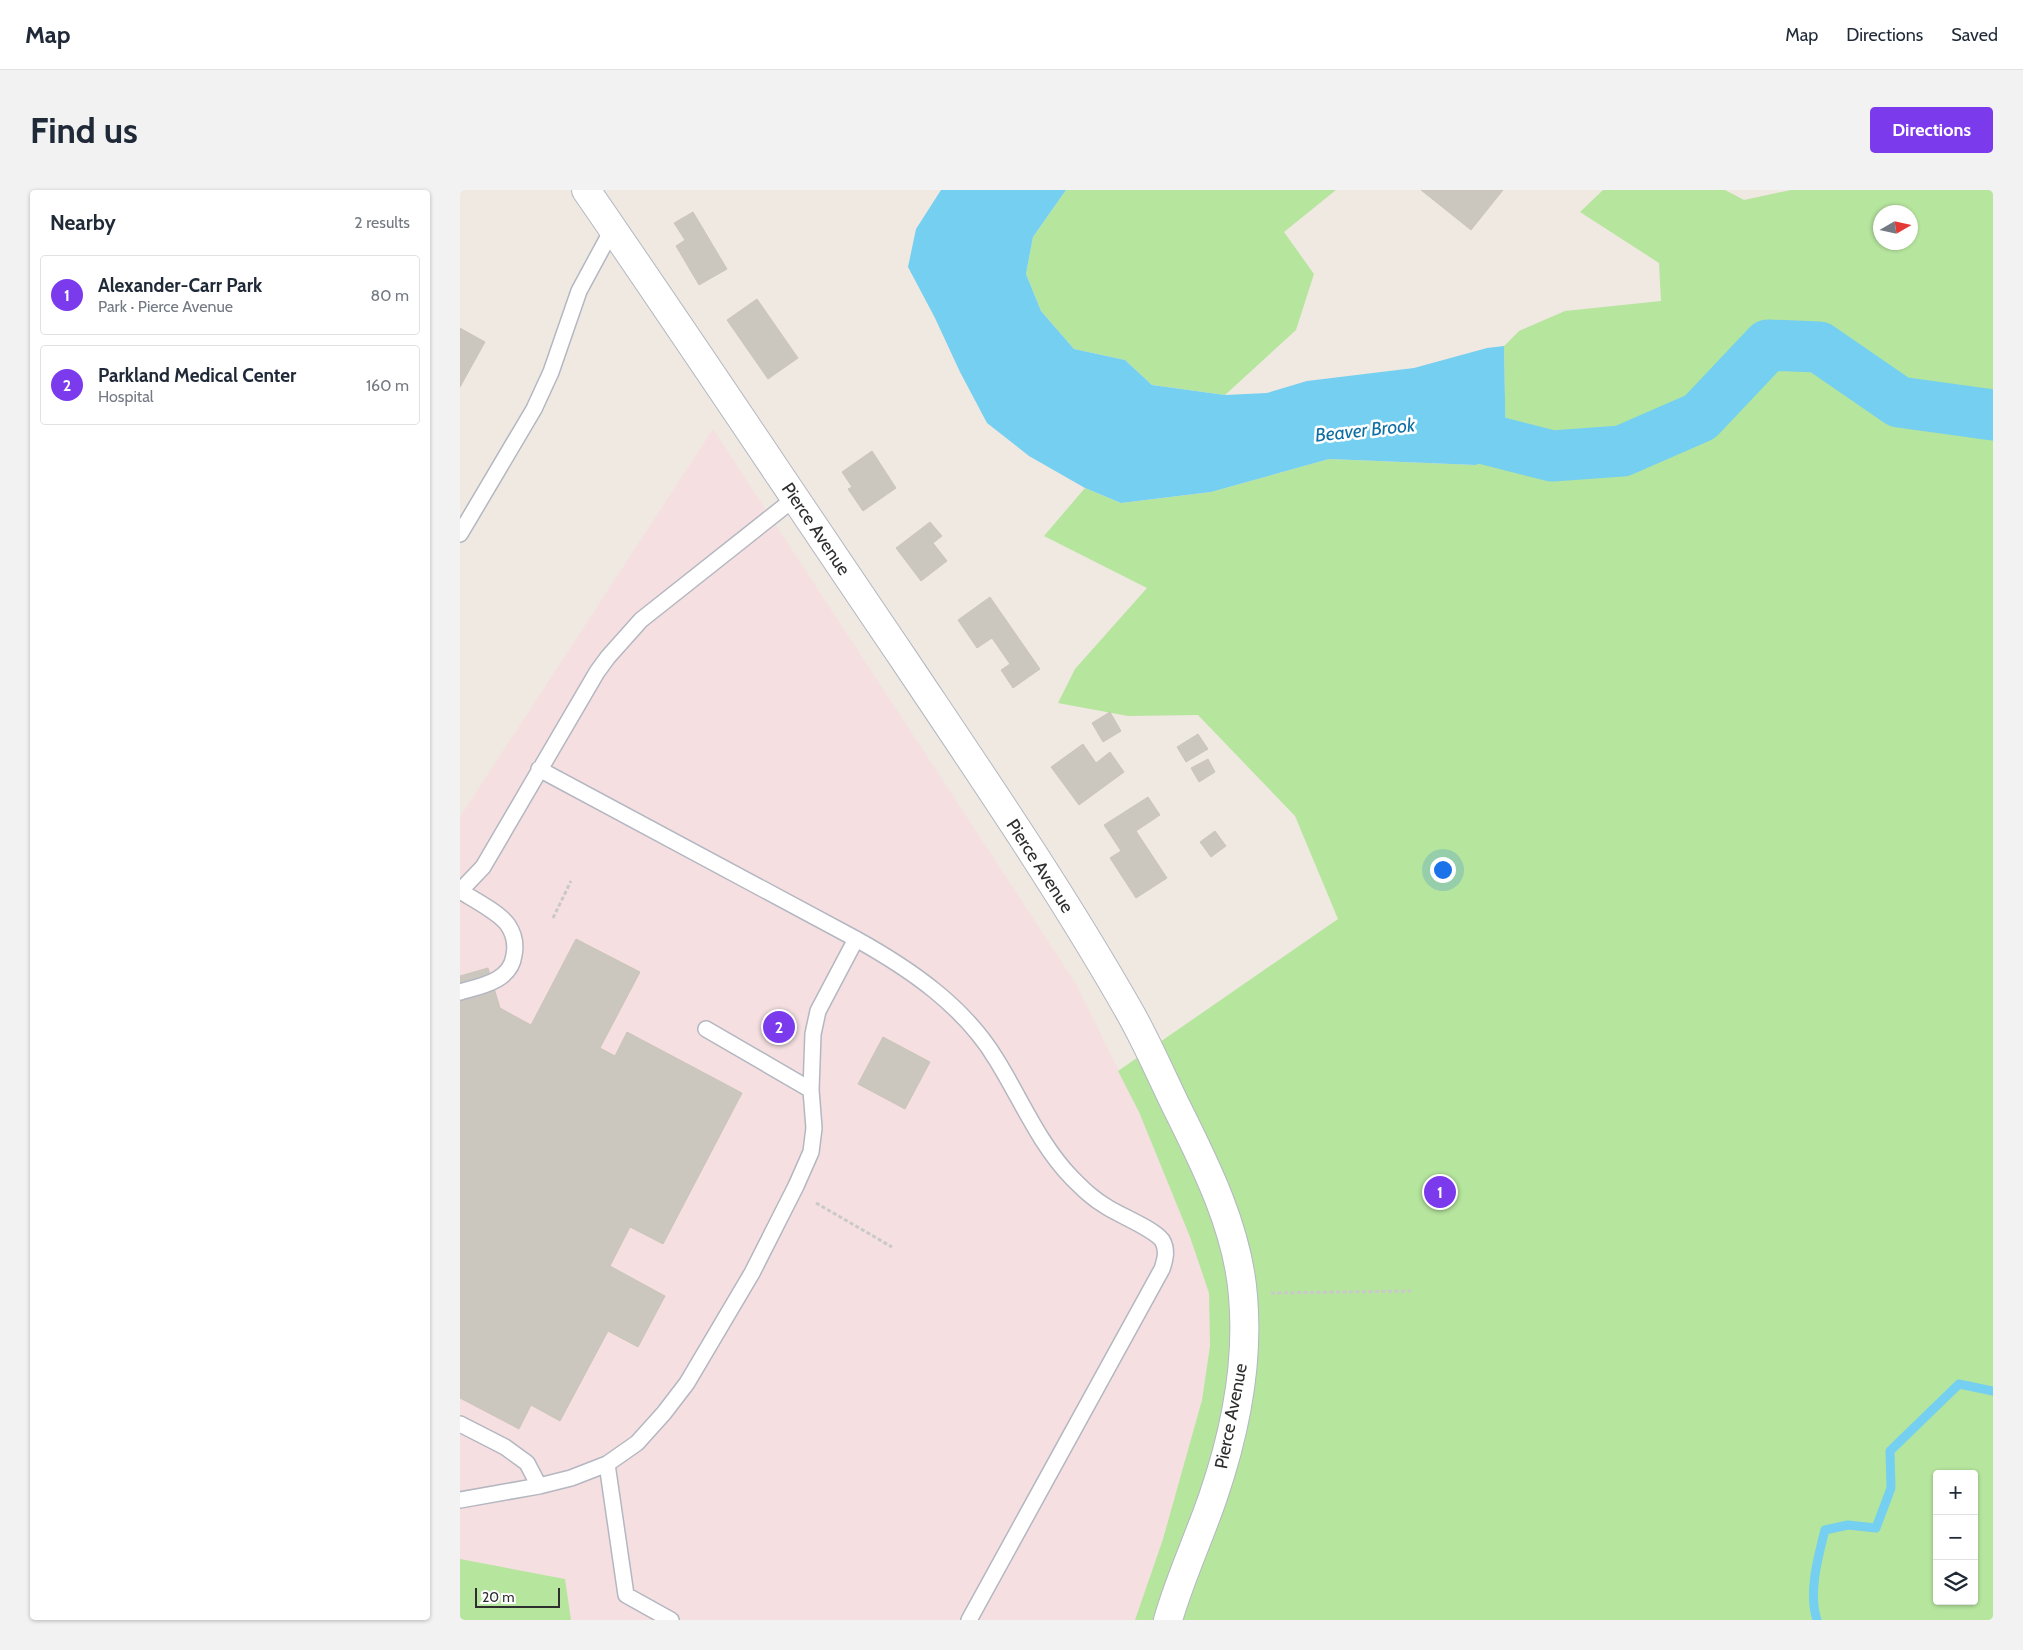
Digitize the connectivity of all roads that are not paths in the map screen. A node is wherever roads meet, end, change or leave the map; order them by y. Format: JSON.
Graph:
{"nodes":[{"id":1,"x":586,"y":190,"type":"edge"},
{"id":2,"x":612,"y":228,"type":"junction"},
{"id":3,"x":795,"y":498,"type":"junction"},
{"id":4,"x":460,"y":534,"type":"edge"},
{"id":5,"x":539,"y":769,"type":"junction"},
{"id":6,"x":460,"y":891,"type":"edge"},
{"id":7,"x":856,"y":939,"type":"junction"},
{"id":8,"x":460,"y":992,"type":"edge"},
{"id":9,"x":706,"y":1029,"type":"dead end"},
{"id":10,"x":810,"y":1090,"type":"junction"},
{"id":11,"x":460,"y":1424,"type":"edge"},
{"id":12,"x":607,"y":1464,"type":"junction"},
{"id":13,"x":539,"y":1486,"type":"junction"},
{"id":14,"x":460,"y":1500,"type":"edge"},
{"id":15,"x":671,"y":1620,"type":"edge"},
{"id":16,"x":969,"y":1620,"type":"edge"},
{"id":17,"x":1168,"y":1620,"type":"edge"}],
"edges":[{"from":1,"to":2,"type":"street","name":"Pierce Avenue"},
{"from":2,"to":3,"type":"street","name":"Pierce Avenue"},
{"from":2,"to":4,"type":"lane"},
{"from":3,"to":5,"type":"lane"},
{"from":3,"to":17,"type":"street","name":"Pierce Avenue"},
{"from":5,"to":6,"type":"lane"},
{"from":5,"to":7,"type":"lane"},
{"from":6,"to":8,"type":"lane"},
{"from":7,"to":10,"type":"lane"},
{"from":7,"to":16,"type":"lane"},
{"from":9,"to":10,"type":"lane"},
{"from":10,"to":12,"type":"lane"},
{"from":11,"to":13,"type":"lane"},
{"from":12,"to":13,"type":"lane"},
{"from":12,"to":15,"type":"lane"},
{"from":13,"to":14,"type":"lane"}]}
